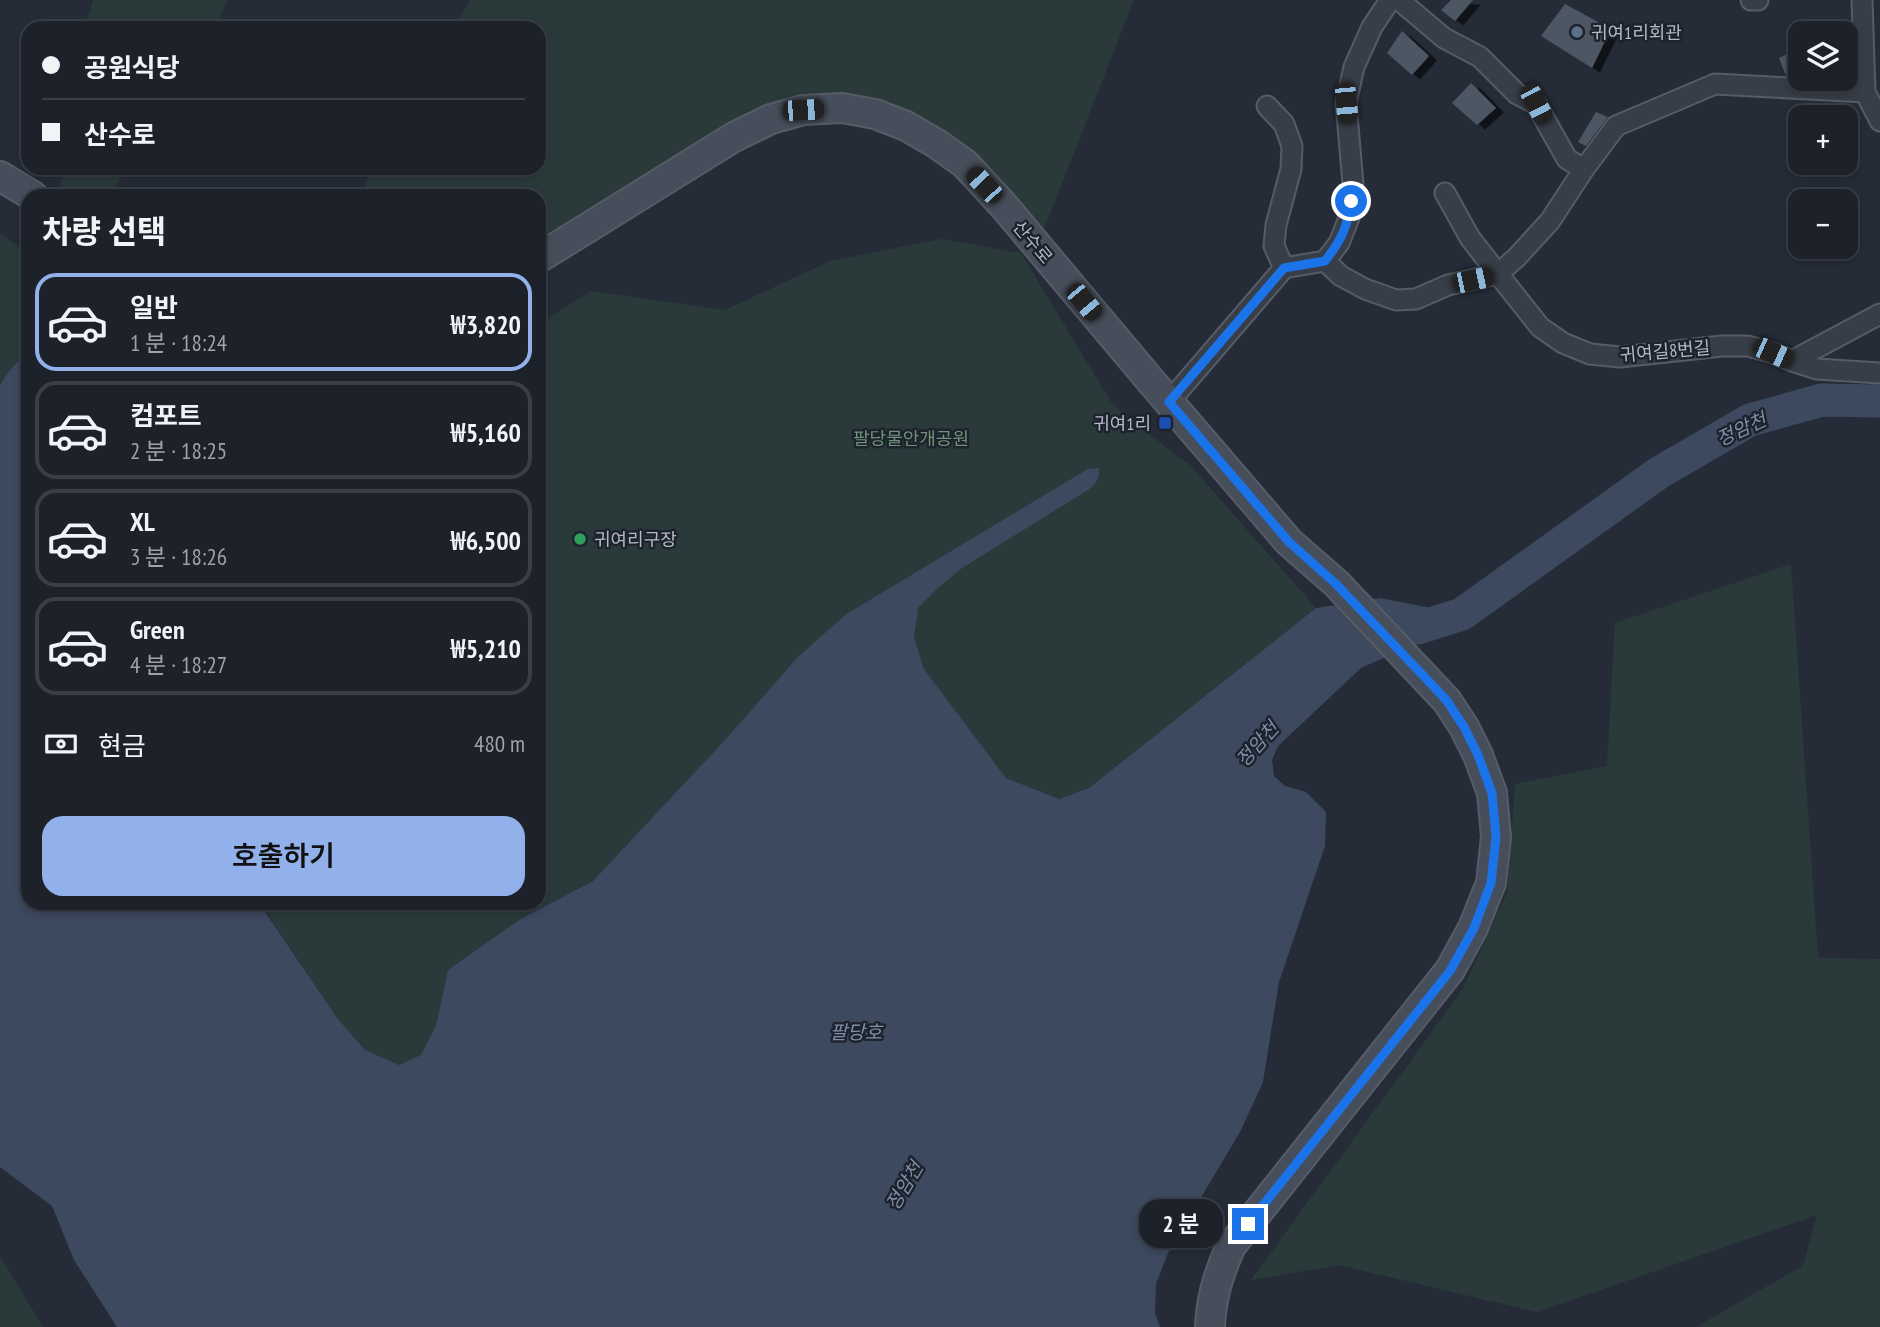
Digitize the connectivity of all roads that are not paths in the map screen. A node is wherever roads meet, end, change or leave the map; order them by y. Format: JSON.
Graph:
{"nodes":[{"id":1,"x":1390,"y":0,"type":"edge"},
{"id":2,"x":1399,"y":0,"type":"edge"},
{"id":3,"x":1751,"y":0,"type":"edge"},
{"id":4,"x":1758,"y":0,"type":"edge"},
{"id":5,"x":1862,"y":0,"type":"edge"},
{"id":6,"x":1865,"y":92,"type":"junction"},
{"id":7,"x":1267,"y":106,"type":"dead end"},
{"id":8,"x":1880,"y":121,"type":"edge"},
{"id":9,"x":1584,"y":169,"type":"junction"},
{"id":10,"x":0,"y":176,"type":"edge"},
{"id":11,"x":21,"y":189,"type":"edge"},
{"id":12,"x":1445,"y":193,"type":"dead end"},
{"id":13,"x":546,"y":254,"type":"edge"},
{"id":14,"x":1325,"y":261,"type":"junction"},
{"id":15,"x":1284,"y":268,"type":"junction"},
{"id":16,"x":1498,"y":274,"type":"junction"},
{"id":17,"x":1880,"y":314,"type":"edge"},
{"id":18,"x":1792,"y":361,"type":"junction"},
{"id":19,"x":1880,"y":373,"type":"edge"},
{"id":20,"x":1169,"y":402,"type":"junction"},
{"id":21,"x":1210,"y":1327,"type":"edge"}],
"edges":[{"from":1,"to":14,"type":"street"},
{"from":2,"to":9,"type":"street"},
{"from":3,"to":4,"type":"street"},
{"from":5,"to":6,"type":"street"},
{"from":6,"to":8,"type":"street"},
{"from":6,"to":9,"type":"street"},
{"from":7,"to":15,"type":"street"},
{"from":9,"to":16,"type":"street"},
{"from":10,"to":11,"type":"main road"},
{"from":12,"to":16,"type":"street","name":"귀여길8번길"},
{"from":13,"to":20,"type":"main road","name":"산수로"},
{"from":14,"to":15,"type":"street"},
{"from":14,"to":16,"type":"street"},
{"from":15,"to":20,"type":"street"},
{"from":16,"to":18,"type":"street","name":"귀여길8번길"},
{"from":17,"to":18,"type":"street"},
{"from":18,"to":19,"type":"street","name":"귀여길8번길"},
{"from":20,"to":21,"type":"main road","name":"산수로"}]}
